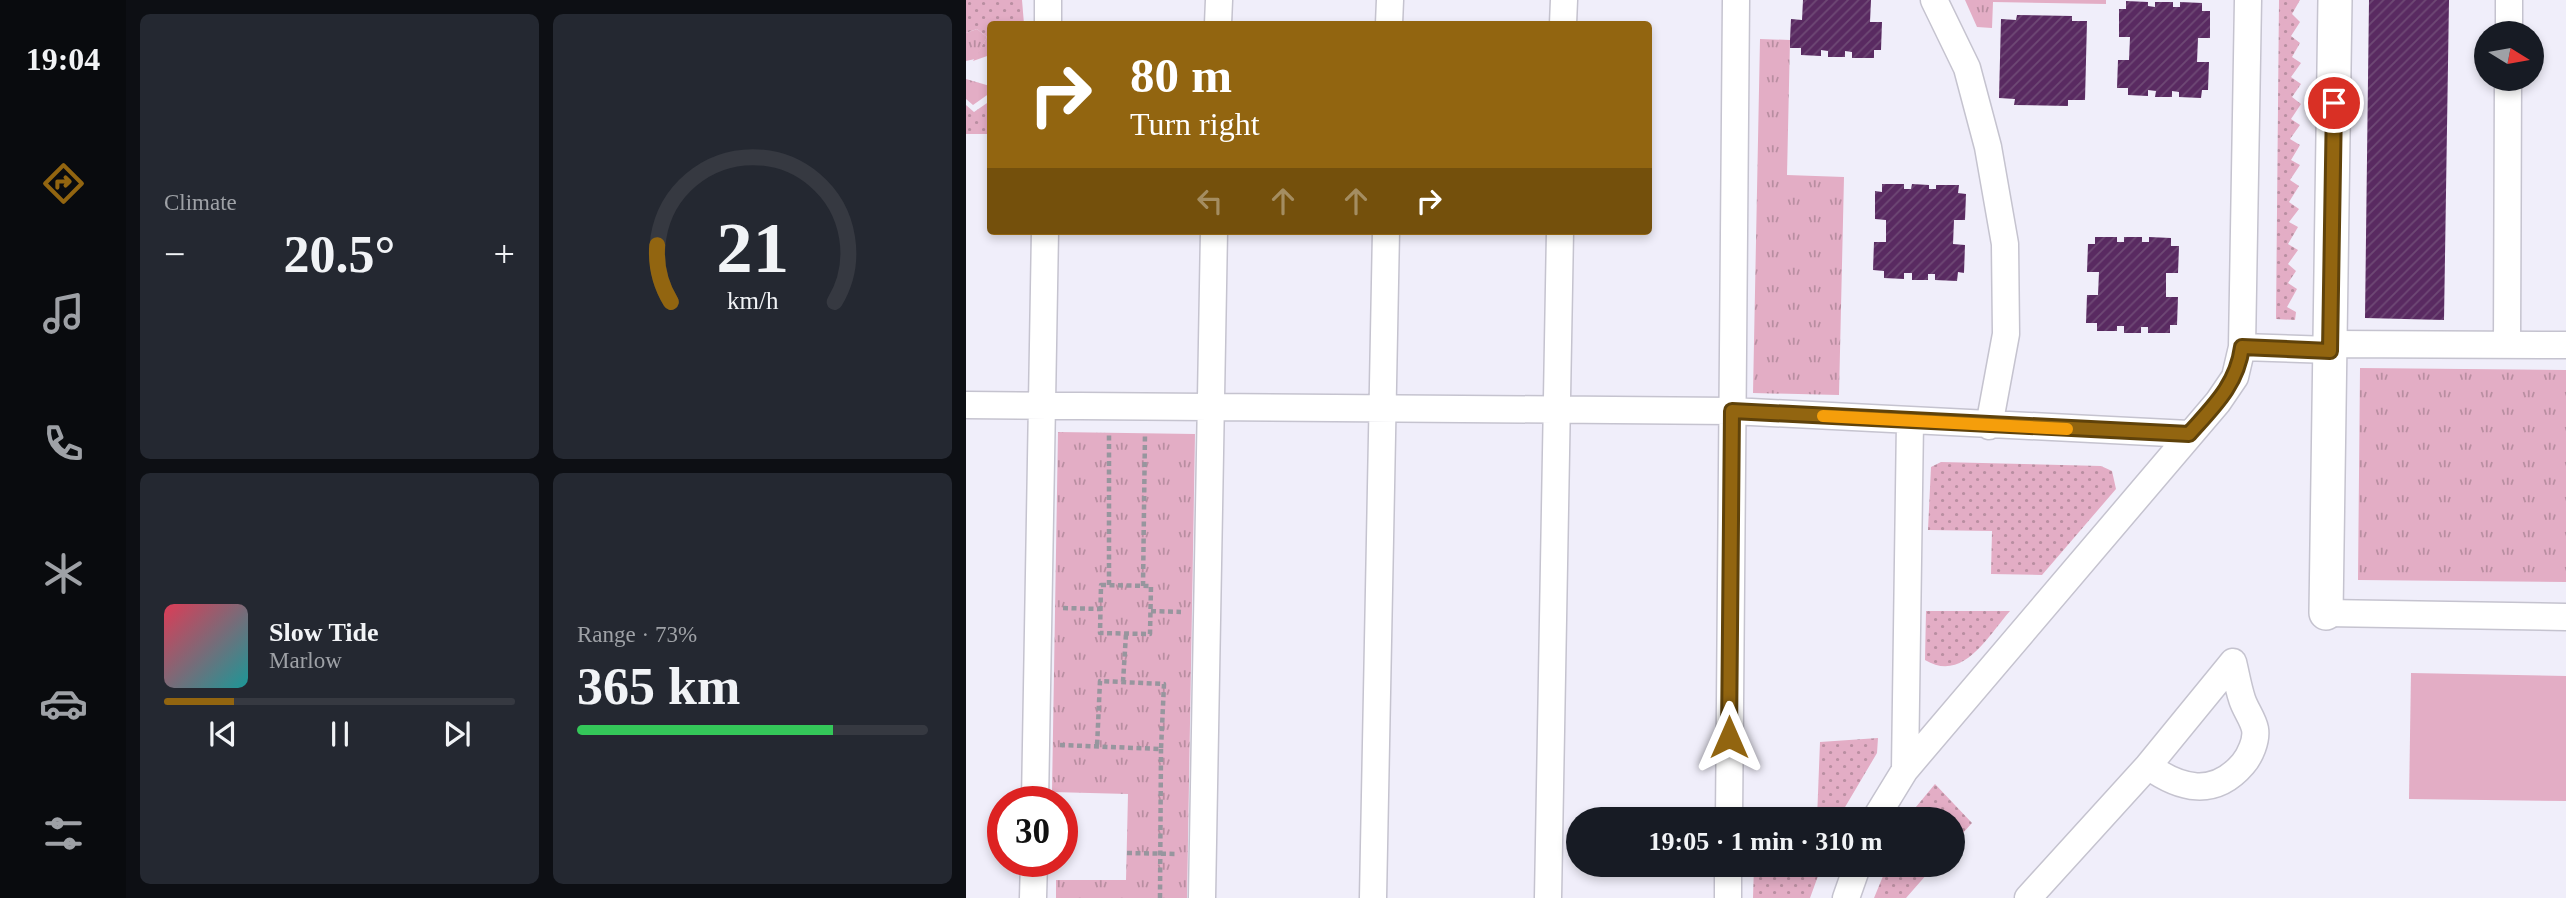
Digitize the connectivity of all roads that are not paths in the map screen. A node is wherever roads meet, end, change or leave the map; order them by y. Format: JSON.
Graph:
{"nodes":[{"id":1,"x":1048,"y":0,"type":"edge"},
{"id":2,"x":1219,"y":0,"type":"edge"},
{"id":3,"x":1390,"y":0,"type":"edge"},
{"id":4,"x":1564,"y":0,"type":"edge"},
{"id":5,"x":1735,"y":0,"type":"edge"},
{"id":6,"x":1934,"y":0,"type":"edge"},
{"id":7,"x":2248,"y":0,"type":"edge"},
{"id":8,"x":2335,"y":0,"type":"edge"},
{"id":9,"x":2509,"y":0,"type":"edge"},
{"id":10,"x":1048,"y":21,"type":"edge"},
{"id":11,"x":1218,"y":21,"type":"edge"},
{"id":12,"x":1389,"y":21,"type":"edge"},
{"id":13,"x":1563,"y":21,"type":"edge"},
{"id":14,"x":2509,"y":21,"type":"edge"},
{"id":15,"x":2508,"y":91,"type":"edge"},
{"id":16,"x":1045,"y":235,"type":"edge"},
{"id":17,"x":1214,"y":235,"type":"edge"},
{"id":18,"x":1385,"y":235,"type":"edge"},
{"id":19,"x":1560,"y":235,"type":"edge"},
{"id":20,"x":2507,"y":344,"type":"junction"},
{"id":21,"x":2566,"y":345,"type":"edge"},
{"id":22,"x":2242,"y":347,"type":"junction"},
{"id":23,"x":2330,"y":347,"type":"junction"},
{"id":24,"x":966,"y":405,"type":"edge"},
{"id":25,"x":1042,"y":406,"type":"junction"},
{"id":26,"x":1211,"y":407,"type":"junction"},
{"id":27,"x":1382,"y":408,"type":"junction"},
{"id":28,"x":1557,"y":409,"type":"junction"},
{"id":29,"x":1732,"y":411,"type":"junction"},
{"id":30,"x":1909,"y":421,"type":"junction"},
{"id":31,"x":1989,"y":426,"type":"junction"},
{"id":32,"x":2189,"y":434,"type":"junction"},
{"id":33,"x":2326,"y":613,"type":"joint"},
{"id":34,"x":2566,"y":617,"type":"edge"},
{"id":35,"x":2148,"y":766,"type":"junction"},
{"id":36,"x":1905,"y":770,"type":"junction"},
{"id":37,"x":1035,"y":786,"type":"edge"},
{"id":38,"x":1729,"y":807,"type":"edge"},
{"id":39,"x":1882,"y":807,"type":"edge"},
{"id":40,"x":1034,"y":877,"type":"edge"},
{"id":41,"x":1728,"y":877,"type":"edge"},
{"id":42,"x":1853,"y":877,"type":"edge"},
{"id":43,"x":1033,"y":898,"type":"edge"},
{"id":44,"x":1202,"y":898,"type":"edge"},
{"id":45,"x":1373,"y":898,"type":"edge"},
{"id":46,"x":1548,"y":898,"type":"edge"},
{"id":47,"x":1728,"y":898,"type":"edge"},
{"id":48,"x":1846,"y":898,"type":"edge"},
{"id":49,"x":2028,"y":898,"type":"edge"}],
"edges":[{"from":1,"to":10,"type":"street"},
{"from":2,"to":11,"type":"street"},
{"from":3,"to":12,"type":"street"},
{"from":4,"to":13,"type":"street"},
{"from":5,"to":29,"type":"street"},
{"from":6,"to":31,"type":"street"},
{"from":7,"to":22,"type":"street"},
{"from":8,"to":23,"type":"street"},
{"from":9,"to":14,"type":"street"},
{"from":15,"to":20,"type":"street"},
{"from":16,"to":25,"type":"street"},
{"from":17,"to":26,"type":"street"},
{"from":18,"to":27,"type":"street"},
{"from":19,"to":28,"type":"street"},
{"from":20,"to":21,"type":"street"},
{"from":20,"to":23,"type":"street"},
{"from":22,"to":23,"type":"street"},
{"from":22,"to":32,"type":"street"},
{"from":23,"to":33,"type":"street"},
{"from":24,"to":25,"type":"street"},
{"from":25,"to":26,"type":"street"},
{"from":25,"to":37,"type":"street"},
{"from":26,"to":27,"type":"street"},
{"from":26,"to":44,"type":"street"},
{"from":27,"to":28,"type":"street"},
{"from":27,"to":45,"type":"street"},
{"from":28,"to":29,"type":"street"},
{"from":28,"to":46,"type":"street"},
{"from":29,"to":30,"type":"street"},
{"from":29,"to":38,"type":"street"},
{"from":30,"to":31,"type":"street"},
{"from":30,"to":36,"type":"street"},
{"from":31,"to":32,"type":"street"},
{"from":32,"to":36,"type":"street"},
{"from":33,"to":34,"type":"street"},
{"from":35,"to":35,"type":"street"},
{"from":35,"to":49,"type":"street"},
{"from":36,"to":39,"type":"street"},
{"from":40,"to":43,"type":"street"},
{"from":41,"to":47,"type":"street"},
{"from":42,"to":48,"type":"street"}]}
